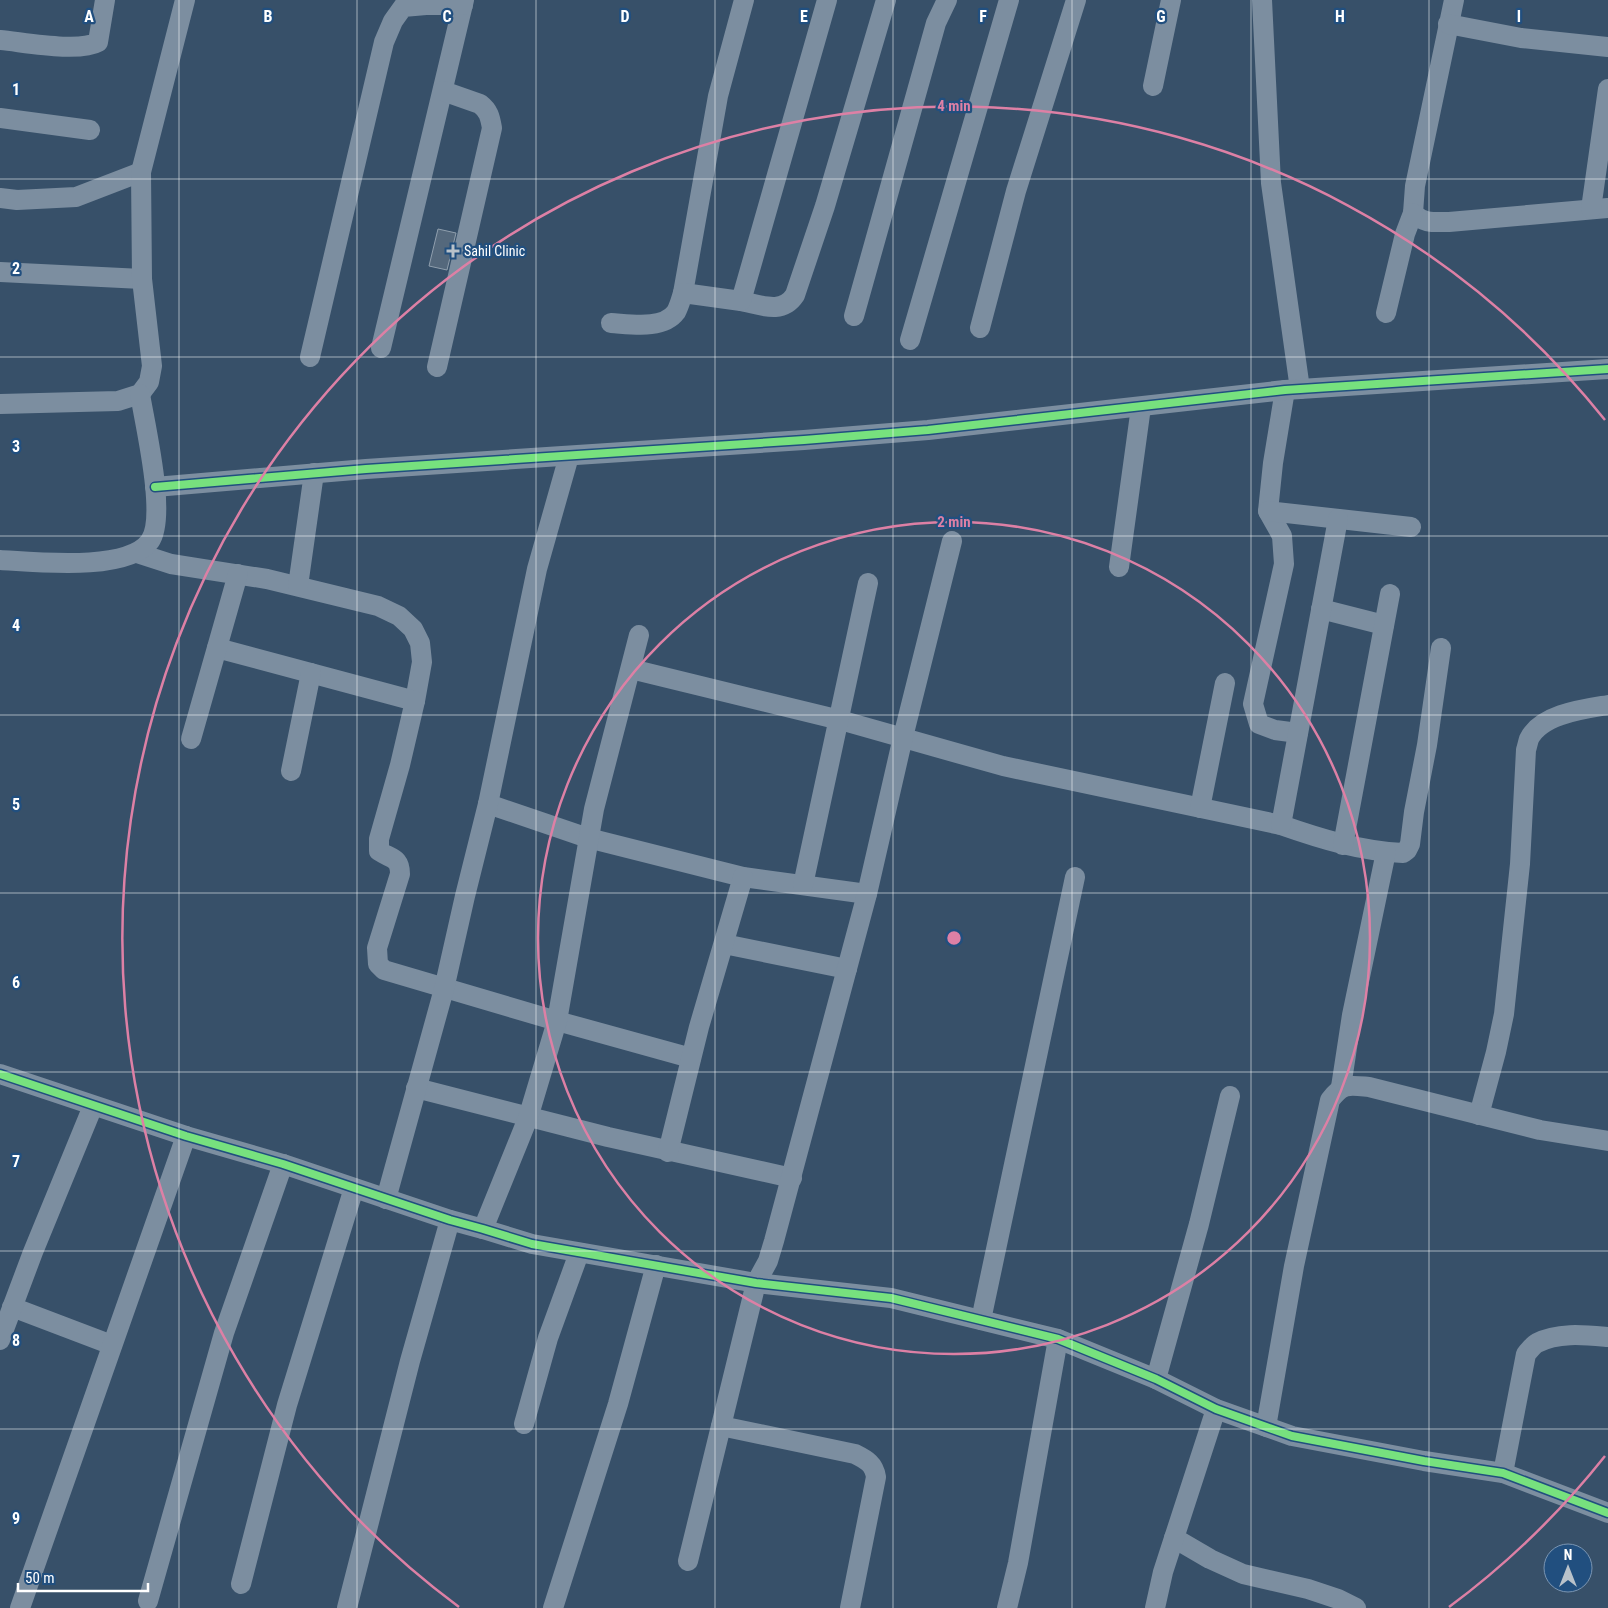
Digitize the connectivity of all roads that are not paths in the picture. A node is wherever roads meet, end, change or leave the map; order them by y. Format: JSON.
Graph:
{"nodes":[{"id":1,"x":105,"y":0,"type":"edge"},
{"id":2,"x":185,"y":0,"type":"edge"},
{"id":3,"x":744,"y":0,"type":"edge"},
{"id":4,"x":827,"y":0,"type":"edge"},
{"id":5,"x":886,"y":0,"type":"edge"},
{"id":6,"x":947,"y":0,"type":"edge"},
{"id":7,"x":1009,"y":0,"type":"edge"},
{"id":8,"x":1076,"y":0,"type":"edge"},
{"id":9,"x":1171,"y":0,"type":"edge"},
{"id":10,"x":1262,"y":0,"type":"edge"},
{"id":11,"x":1454,"y":0,"type":"edge"},
{"id":12,"x":464,"y":2,"type":"edge"},
{"id":13,"x":1448,"y":24,"type":"junction"},
{"id":14,"x":0,"y":40,"type":"edge"},
{"id":15,"x":1608,"y":47,"type":"edge"},
{"id":16,"x":1153,"y":86,"type":"dead end"},
{"id":17,"x":1608,"y":89,"type":"edge"},
{"id":18,"x":443,"y":90,"type":"junction"},
{"id":19,"x":0,"y":118,"type":"edge"},
{"id":20,"x":90,"y":130,"type":"dead end"},
{"id":21,"x":141,"y":172,"type":"junction"},
{"id":22,"x":0,"y":198,"type":"edge"},
{"id":23,"x":1599,"y":208,"type":"edge"},
{"id":24,"x":1413,"y":213,"type":"junction"},
{"id":25,"x":0,"y":272,"type":"edge"},
{"id":26,"x":142,"y":280,"type":"junction"},
{"id":27,"x":683,"y":293,"type":"junction"},
{"id":28,"x":741,"y":301,"type":"junction"},
{"id":29,"x":1386,"y":313,"type":"dead end"},
{"id":30,"x":854,"y":316,"type":"dead end"},
{"id":31,"x":611,"y":323,"type":"dead end"},
{"id":32,"x":980,"y":328,"type":"dead end"},
{"id":33,"x":910,"y":340,"type":"dead end"},
{"id":34,"x":381,"y":348,"type":"dead end"},
{"id":35,"x":310,"y":357,"type":"dead end"},
{"id":36,"x":437,"y":367,"type":"dead end"},
{"id":37,"x":1608,"y":369,"type":"edge"},
{"id":38,"x":1292,"y":390,"type":"junction"},
{"id":39,"x":140,"y":394,"type":"junction"},
{"id":40,"x":0,"y":404,"type":"edge"},
{"id":41,"x":1141,"y":407,"type":"junction"},
{"id":42,"x":569,"y":456,"type":"junction"},
{"id":43,"x":314,"y":473,"type":"junction"},
{"id":44,"x":155,"y":487,"type":"junction"},
{"id":45,"x":1268,"y":511,"type":"junction"},
{"id":46,"x":1338,"y":519,"type":"junction"},
{"id":47,"x":1411,"y":527,"type":"dead end"},
{"id":48,"x":952,"y":541,"type":"dead end"},
{"id":49,"x":137,"y":553,"type":"junction"},
{"id":50,"x":0,"y":560,"type":"edge"},
{"id":51,"x":1119,"y":567,"type":"dead end"},
{"id":52,"x":238,"y":574,"type":"junction"},
{"id":53,"x":868,"y":583,"type":"dead end"},
{"id":54,"x":298,"y":586,"type":"junction"},
{"id":55,"x":1390,"y":594,"type":"dead end"},
{"id":56,"x":1321,"y":609,"type":"junction"},
{"id":57,"x":1384,"y":625,"type":"junction"},
{"id":58,"x":639,"y":635,"type":"dead end"},
{"id":59,"x":217,"y":648,"type":"junction"},
{"id":60,"x":1441,"y":648,"type":"dead end"},
{"id":61,"x":631,"y":669,"type":"junction"},
{"id":62,"x":311,"y":673,"type":"junction"},
{"id":63,"x":1225,"y":683,"type":"dead end"},
{"id":64,"x":415,"y":700,"type":"junction"},
{"id":65,"x":1608,"y":705,"type":"edge"},
{"id":66,"x":840,"y":720,"type":"junction"},
{"id":67,"x":1298,"y":732,"type":"junction"},
{"id":68,"x":903,"y":737,"type":"junction"},
{"id":69,"x":191,"y":739,"type":"dead end"},
{"id":70,"x":291,"y":771,"type":"dead end"},
{"id":71,"x":488,"y":804,"type":"junction"},
{"id":72,"x":1200,"y":808,"type":"junction"},
{"id":73,"x":1281,"y":825,"type":"junction"},
{"id":74,"x":588,"y":838,"type":"junction"},
{"id":75,"x":1343,"y":845,"type":"junction"},
{"id":76,"x":1386,"y":852,"type":"junction"},
{"id":77,"x":743,"y":877,"type":"junction"},
{"id":78,"x":1075,"y":877,"type":"dead end"},
{"id":79,"x":803,"y":885,"type":"junction"},
{"id":80,"x":868,"y":894,"type":"junction"},
{"id":81,"x":724,"y":944,"type":"junction"},
{"id":82,"x":847,"y":969,"type":"junction"},
{"id":83,"x":444,"y":990,"type":"junction"},
{"id":84,"x":556,"y":1021,"type":"junction"},
{"id":85,"x":692,"y":1058,"type":"junction"},
{"id":86,"x":0,"y":1074,"type":"edge"},
{"id":87,"x":1340,"y":1087,"type":"junction"},
{"id":88,"x":416,"y":1088,"type":"junction"},
{"id":89,"x":1230,"y":1096,"type":"dead end"},
{"id":90,"x":93,"y":1106,"type":"junction"},
{"id":91,"x":1479,"y":1115,"type":"junction"},
{"id":92,"x":528,"y":1118,"type":"junction"},
{"id":93,"x":186,"y":1136,"type":"junction"},
{"id":94,"x":1608,"y":1141,"type":"edge"},
{"id":95,"x":668,"y":1152,"type":"junction"},
{"id":96,"x":282,"y":1164,"type":"junction"},
{"id":97,"x":792,"y":1178,"type":"junction"},
{"id":98,"x":354,"y":1188,"type":"junction"},
{"id":99,"x":386,"y":1199,"type":"junction"},
{"id":100,"x":450,"y":1220,"type":"junction"},
{"id":101,"x":484,"y":1228,"type":"junction"},
{"id":102,"x":579,"y":1253,"type":"junction"},
{"id":103,"x":656,"y":1265,"type":"junction"},
{"id":104,"x":756,"y":1283,"type":"junction"},
{"id":105,"x":12,"y":1307,"type":"junction"},
{"id":106,"x":981,"y":1320,"type":"junction"},
{"id":107,"x":1608,"y":1337,"type":"edge"},
{"id":108,"x":1058,"y":1339,"type":"junction"},
{"id":109,"x":0,"y":1340,"type":"edge"},
{"id":110,"x":112,"y":1345,"type":"junction"},
{"id":111,"x":1156,"y":1379,"type":"junction"},
{"id":112,"x":1216,"y":1409,"type":"junction"},
{"id":113,"x":524,"y":1424,"type":"dead end"},
{"id":114,"x":721,"y":1426,"type":"junction"},
{"id":115,"x":1266,"y":1427,"type":"junction"},
{"id":116,"x":1504,"y":1473,"type":"junction"},
{"id":117,"x":1608,"y":1513,"type":"edge"},
{"id":118,"x":1174,"y":1538,"type":"junction"},
{"id":119,"x":688,"y":1562,"type":"dead end"},
{"id":120,"x":241,"y":1584,"type":"dead end"},
{"id":121,"x":148,"y":1601,"type":"dead end"},
{"id":122,"x":20,"y":1608,"type":"edge"},
{"id":123,"x":347,"y":1608,"type":"edge"},
{"id":124,"x":553,"y":1608,"type":"edge"},
{"id":125,"x":850,"y":1608,"type":"edge"},
{"id":126,"x":1007,"y":1608,"type":"edge"},
{"id":127,"x":1155,"y":1608,"type":"edge"},
{"id":128,"x":1356,"y":1608,"type":"edge"}],
"edges":[{"from":1,"to":14,"type":"street"},
{"from":2,"to":21,"type":"street"},
{"from":3,"to":27,"type":"street"},
{"from":4,"to":28,"type":"street"},
{"from":5,"to":28,"type":"street"},
{"from":6,"to":30,"type":"street"},
{"from":7,"to":33,"type":"street"},
{"from":8,"to":32,"type":"street"},
{"from":9,"to":16,"type":"street"},
{"from":10,"to":38,"type":"street"},
{"from":11,"to":13,"type":"street"},
{"from":12,"to":18,"type":"street"},
{"from":12,"to":35,"type":"street"},
{"from":13,"to":15,"type":"street"},
{"from":13,"to":24,"type":"street"},
{"from":17,"to":23,"type":"street"},
{"from":18,"to":34,"type":"street"},
{"from":18,"to":36,"type":"street"},
{"from":19,"to":20,"type":"street"},
{"from":21,"to":22,"type":"street"},
{"from":21,"to":26,"type":"street"},
{"from":23,"to":24,"type":"street"},
{"from":24,"to":29,"type":"street"},
{"from":25,"to":26,"type":"street"},
{"from":26,"to":39,"type":"street"},
{"from":27,"to":28,"type":"street"},
{"from":27,"to":31,"type":"street"},
{"from":37,"to":38,"type":"street"},
{"from":38,"to":41,"type":"street"},
{"from":38,"to":45,"type":"street"},
{"from":39,"to":40,"type":"street"},
{"from":39,"to":44,"type":"street"},
{"from":41,"to":42,"type":"street"},
{"from":41,"to":51,"type":"street"},
{"from":42,"to":43,"type":"street"},
{"from":42,"to":71,"type":"street"},
{"from":43,"to":44,"type":"street"},
{"from":43,"to":54,"type":"street"},
{"from":44,"to":49,"type":"street"},
{"from":45,"to":46,"type":"street"},
{"from":45,"to":67,"type":"street"},
{"from":46,"to":47,"type":"street"},
{"from":46,"to":56,"type":"street"},
{"from":48,"to":68,"type":"street"},
{"from":49,"to":50,"type":"street"},
{"from":49,"to":52,"type":"street"},
{"from":52,"to":54,"type":"street"},
{"from":52,"to":59,"type":"street"},
{"from":53,"to":66,"type":"street"},
{"from":54,"to":64,"type":"street"},
{"from":55,"to":57,"type":"street"},
{"from":56,"to":57,"type":"street"},
{"from":56,"to":67,"type":"street"},
{"from":57,"to":75,"type":"street"},
{"from":58,"to":61,"type":"street"},
{"from":59,"to":62,"type":"street"},
{"from":59,"to":69,"type":"street"},
{"from":60,"to":76,"type":"street"},
{"from":61,"to":66,"type":"street"},
{"from":61,"to":74,"type":"street"},
{"from":62,"to":64,"type":"street"},
{"from":62,"to":70,"type":"street"},
{"from":63,"to":72,"type":"street"},
{"from":64,"to":83,"type":"street"},
{"from":65,"to":91,"type":"street"},
{"from":66,"to":68,"type":"street"},
{"from":66,"to":79,"type":"street"},
{"from":67,"to":73,"type":"street"},
{"from":68,"to":72,"type":"street"},
{"from":68,"to":80,"type":"street"},
{"from":71,"to":74,"type":"street"},
{"from":71,"to":83,"type":"street"},
{"from":72,"to":73,"type":"street"},
{"from":73,"to":75,"type":"street"},
{"from":74,"to":77,"type":"street"},
{"from":74,"to":84,"type":"street"},
{"from":75,"to":76,"type":"street"},
{"from":76,"to":87,"type":"street"},
{"from":77,"to":79,"type":"street"},
{"from":77,"to":81,"type":"street"},
{"from":78,"to":106,"type":"street"},
{"from":79,"to":80,"type":"street"},
{"from":80,"to":82,"type":"street"},
{"from":81,"to":82,"type":"street"},
{"from":81,"to":85,"type":"street"},
{"from":82,"to":97,"type":"street"},
{"from":83,"to":84,"type":"street"},
{"from":83,"to":88,"type":"street"},
{"from":84,"to":85,"type":"street"},
{"from":84,"to":92,"type":"street"},
{"from":85,"to":95,"type":"street"},
{"from":86,"to":90,"type":"street"},
{"from":87,"to":91,"type":"street"},
{"from":87,"to":115,"type":"street"},
{"from":88,"to":92,"type":"street"},
{"from":88,"to":99,"type":"street"},
{"from":89,"to":111,"type":"street"},
{"from":90,"to":93,"type":"street"},
{"from":90,"to":105,"type":"street"},
{"from":91,"to":94,"type":"street"},
{"from":92,"to":95,"type":"street"},
{"from":92,"to":101,"type":"street"},
{"from":93,"to":96,"type":"street"},
{"from":93,"to":110,"type":"street"},
{"from":95,"to":97,"type":"street"},
{"from":96,"to":98,"type":"street"},
{"from":96,"to":121,"type":"street"},
{"from":97,"to":104,"type":"street"},
{"from":98,"to":99,"type":"street"},
{"from":98,"to":120,"type":"street"},
{"from":99,"to":100,"type":"street"},
{"from":100,"to":101,"type":"street"},
{"from":100,"to":123,"type":"street"},
{"from":101,"to":102,"type":"street"},
{"from":102,"to":103,"type":"street"},
{"from":102,"to":113,"type":"street"},
{"from":103,"to":104,"type":"street"},
{"from":103,"to":124,"type":"street"},
{"from":104,"to":106,"type":"street"},
{"from":104,"to":114,"type":"street"},
{"from":105,"to":109,"type":"street"},
{"from":105,"to":110,"type":"street"},
{"from":106,"to":108,"type":"street"},
{"from":107,"to":116,"type":"street"},
{"from":108,"to":111,"type":"street"},
{"from":108,"to":126,"type":"street"},
{"from":110,"to":122,"type":"street"},
{"from":111,"to":112,"type":"street"},
{"from":112,"to":115,"type":"street"},
{"from":112,"to":118,"type":"street"},
{"from":114,"to":119,"type":"street"},
{"from":114,"to":125,"type":"street"},
{"from":115,"to":116,"type":"street"},
{"from":116,"to":117,"type":"street"},
{"from":118,"to":127,"type":"street"},
{"from":118,"to":128,"type":"street"}]}
